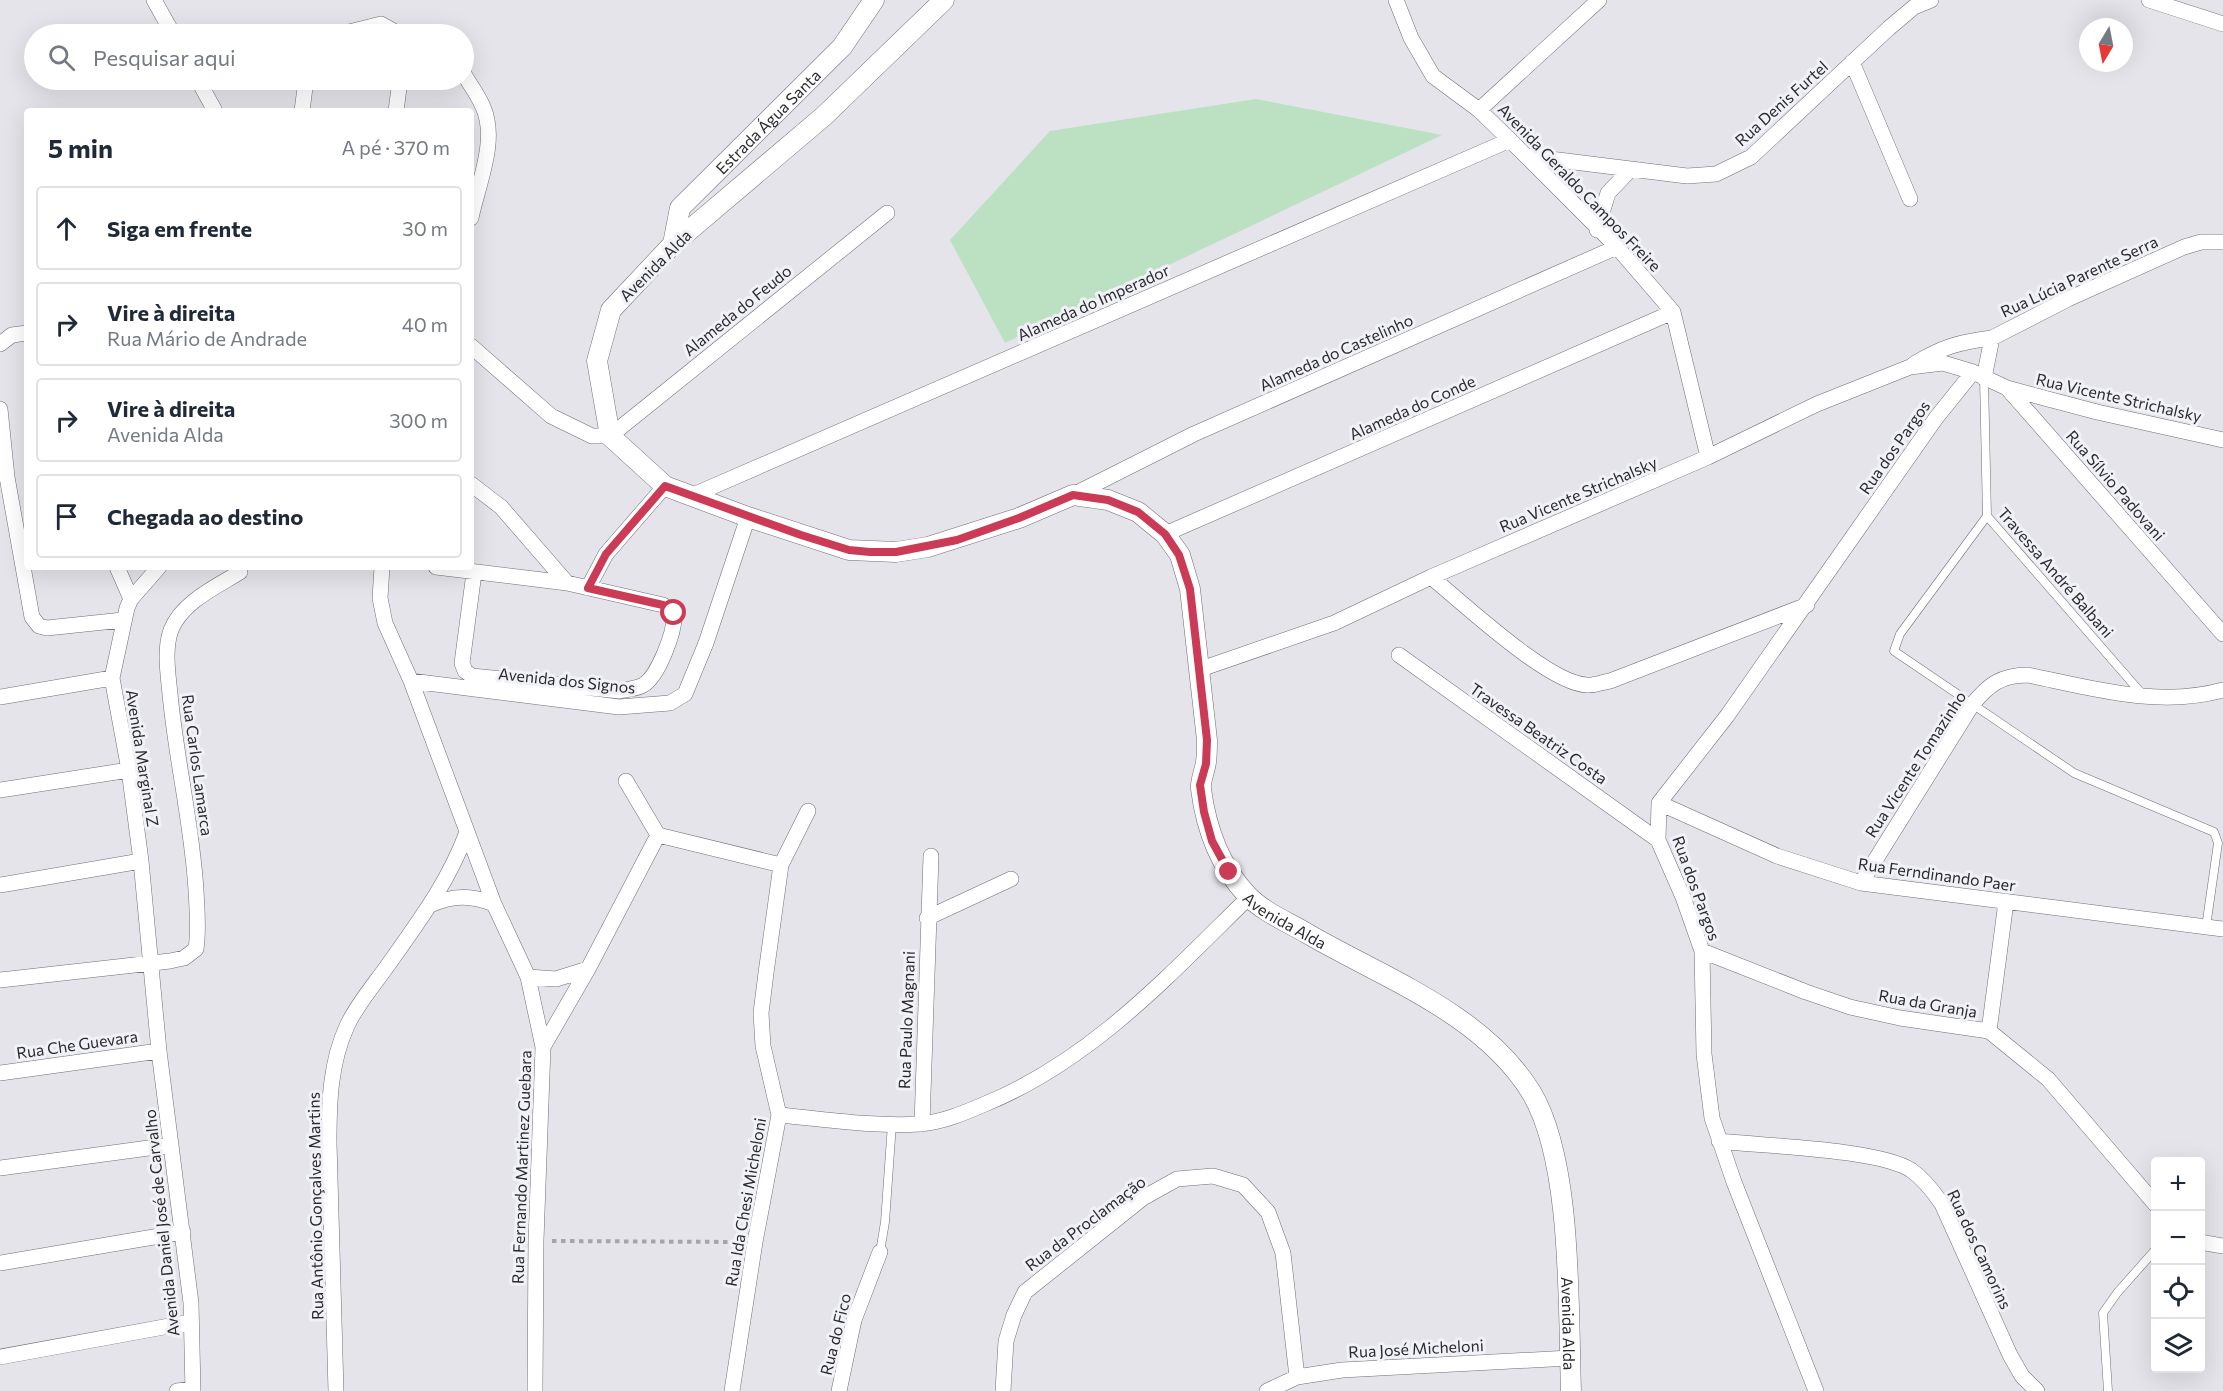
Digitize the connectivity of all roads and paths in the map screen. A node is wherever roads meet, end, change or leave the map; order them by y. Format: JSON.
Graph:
{"nodes":[{"id":1,"x":155,"y":0,"type":"edge"},
{"id":2,"x":874,"y":0,"type":"edge"},
{"id":3,"x":944,"y":0,"type":"edge"},
{"id":4,"x":1396,"y":0,"type":"edge"},
{"id":5,"x":1599,"y":0,"type":"edge"},
{"id":6,"x":1931,"y":0,"type":"edge"},
{"id":7,"x":2149,"y":0,"type":"edge"},
{"id":8,"x":168,"y":24,"type":"edge"},
{"id":9,"x":2223,"y":24,"type":"edge"},
{"id":10,"x":1852,"y":62,"type":"junction"},
{"id":11,"x":203,"y":90,"type":"edge"},
{"id":12,"x":305,"y":90,"type":"edge"},
{"id":13,"x":399,"y":90,"type":"edge"},
{"id":14,"x":474,"y":90,"type":"edge"},
{"id":15,"x":213,"y":108,"type":"edge"},
{"id":16,"x":302,"y":108,"type":"edge"},
{"id":17,"x":396,"y":108,"type":"edge"},
{"id":18,"x":1479,"y":110,"type":"junction"},
{"id":19,"x":1510,"y":140,"type":"junction"},
{"id":20,"x":1526,"y":156,"type":"junction"},
{"id":21,"x":1632,"y":169,"type":"junction"},
{"id":22,"x":1910,"y":199,"type":"dead end"},
{"id":23,"x":474,"y":206,"type":"edge"},
{"id":24,"x":887,"y":213,"type":"dead end"},
{"id":25,"x":1597,"y":230,"type":"junction"},
{"id":26,"x":2223,"y":242,"type":"edge"},
{"id":27,"x":673,"y":244,"type":"junction"},
{"id":28,"x":1617,"y":247,"type":"junction"},
{"id":29,"x":1673,"y":312,"type":"junction"},
{"id":30,"x":24,"y":334,"type":"edge"},
{"id":31,"x":1992,"y":338,"type":"junction"},
{"id":32,"x":0,"y":344,"type":"edge"},
{"id":33,"x":474,"y":349,"type":"edge"},
{"id":34,"x":1910,"y":367,"type":"junction"},
{"id":35,"x":1978,"y":375,"type":"junction"},
{"id":36,"x":2007,"y":388,"type":"junction"},
{"id":37,"x":0,"y":409,"type":"edge"},
{"id":38,"x":610,"y":436,"type":"junction"},
{"id":39,"x":2223,"y":440,"type":"edge"},
{"id":40,"x":1708,"y":457,"type":"junction"},
{"id":41,"x":474,"y":486,"type":"edge"},
{"id":42,"x":665,"y":486,"type":"junction"},
{"id":43,"x":1073,"y":495,"type":"junction"},
{"id":44,"x":691,"y":496,"type":"junction"},
{"id":45,"x":1987,"y":516,"type":"junction"},
{"id":46,"x":748,"y":517,"type":"junction"},
{"id":47,"x":1165,"y":534,"type":"junction"},
{"id":48,"x":118,"y":570,"type":"edge"},
{"id":49,"x":156,"y":570,"type":"edge"},
{"id":50,"x":382,"y":570,"type":"edge"},
{"id":51,"x":455,"y":570,"type":"edge"},
{"id":52,"x":240,"y":572,"type":"dead end"},
{"id":53,"x":474,"y":573,"type":"junction"},
{"id":54,"x":1431,"y":577,"type":"junction"},
{"id":55,"x":567,"y":583,"type":"junction"},
{"id":56,"x":588,"y":588,"type":"junction"},
{"id":57,"x":131,"y":600,"type":"junction"},
{"id":58,"x":1807,"y":605,"type":"junction"},
{"id":59,"x":123,"y":620,"type":"junction"},
{"id":60,"x":2223,"y":634,"type":"edge"},
{"id":61,"x":1399,"y":655,"type":"dead end"},
{"id":62,"x":1198,"y":670,"type":"junction"},
{"id":63,"x":112,"y":678,"type":"junction"},
{"id":64,"x":411,"y":681,"type":"junction"},
{"id":65,"x":2223,"y":690,"type":"edge"},
{"id":66,"x":0,"y":697,"type":"edge"},
{"id":67,"x":2145,"y":697,"type":"junction"},
{"id":68,"x":1972,"y":705,"type":"junction"},
{"id":69,"x":129,"y":770,"type":"junction"},
{"id":70,"x":626,"y":781,"type":"dead end"},
{"id":71,"x":0,"y":790,"type":"edge"},
{"id":72,"x":1659,"y":803,"type":"junction"},
{"id":73,"x":808,"y":811,"type":"dead end"},
{"id":74,"x":467,"y":832,"type":"junction"},
{"id":75,"x":658,"y":835,"type":"junction"},
{"id":76,"x":1658,"y":840,"type":"junction"},
{"id":77,"x":931,"y":856,"type":"dead end"},
{"id":78,"x":141,"y":861,"type":"junction"},
{"id":79,"x":781,"y":866,"type":"junction"},
{"id":80,"x":1011,"y":879,"type":"dead end"},
{"id":81,"x":1861,"y":883,"type":"junction"},
{"id":82,"x":0,"y":885,"type":"edge"},
{"id":83,"x":1249,"y":897,"type":"junction"},
{"id":84,"x":2006,"y":902,"type":"junction"},
{"id":85,"x":494,"y":904,"type":"junction"},
{"id":86,"x":430,"y":905,"type":"junction"},
{"id":87,"x":927,"y":918,"type":"junction"},
{"id":88,"x":2206,"y":927,"type":"junction"},
{"id":89,"x":2223,"y":929,"type":"edge"},
{"id":90,"x":1702,"y":951,"type":"junction"},
{"id":91,"x":152,"y":963,"type":"junction"},
{"id":92,"x":588,"y":969,"type":"junction"},
{"id":93,"x":528,"y":977,"type":"junction"},
{"id":94,"x":0,"y":980,"type":"edge"},
{"id":95,"x":1989,"y":1031,"type":"junction"},
{"id":96,"x":543,"y":1047,"type":"junction"},
{"id":97,"x":159,"y":1051,"type":"junction"},
{"id":98,"x":0,"y":1073,"type":"edge"},
{"id":99,"x":779,"y":1115,"type":"junction"},
{"id":100,"x":892,"y":1124,"type":"junction"},
{"id":101,"x":922,"y":1124,"type":"junction"},
{"id":102,"x":1719,"y":1141,"type":"junction"},
{"id":103,"x":171,"y":1144,"type":"junction"},
{"id":104,"x":0,"y":1168,"type":"edge"},
{"id":105,"x":2151,"y":1199,"type":"edge"},
{"id":106,"x":183,"y":1232,"type":"junction"},
{"id":107,"x":536,"y":1240,"type":"junction"},
{"id":108,"x":755,"y":1242,"type":"junction"},
{"id":109,"x":2205,"y":1243,"type":"edge"},
{"id":110,"x":2223,"y":1246,"type":"edge"},
{"id":111,"x":880,"y":1252,"type":"joint"},
{"id":112,"x":2151,"y":1254,"type":"edge"},
{"id":113,"x":0,"y":1263,"type":"edge"},
{"id":114,"x":191,"y":1322,"type":"junction"},
{"id":115,"x":0,"y":1357,"type":"edge"},
{"id":116,"x":1570,"y":1358,"type":"junction"},
{"id":117,"x":1297,"y":1377,"type":"junction"},
{"id":118,"x":193,"y":1390,"type":"edge"},
{"id":119,"x":177,"y":1391,"type":"edge"},
{"id":120,"x":336,"y":1391,"type":"edge"},
{"id":121,"x":535,"y":1391,"type":"edge"},
{"id":122,"x":732,"y":1391,"type":"edge"},
{"id":123,"x":839,"y":1391,"type":"edge"},
{"id":124,"x":1003,"y":1391,"type":"edge"},
{"id":125,"x":1267,"y":1391,"type":"edge"},
{"id":126,"x":1571,"y":1391,"type":"edge"},
{"id":127,"x":1816,"y":1391,"type":"edge"},
{"id":128,"x":2037,"y":1391,"type":"edge"},
{"id":129,"x":2108,"y":1391,"type":"edge"}],
"edges":[{"from":1,"to":8,"type":"street"},
{"from":2,"to":27,"type":"street","name":"Estrada Água Santa"},
{"from":3,"to":27,"type":"street","name":"Avenida Alda"},
{"from":4,"to":18,"type":"street","name":"Avenida Geraldo Campos Freire"},
{"from":5,"to":18,"type":"street"},
{"from":6,"to":10,"type":"street","name":"Rua Denis Furtel"},
{"from":7,"to":9,"type":"street"},
{"from":10,"to":21,"type":"street","name":"Rua Denis Furtel"},
{"from":10,"to":22,"type":"street"},
{"from":11,"to":15,"type":"street"},
{"from":12,"to":16,"type":"street"},
{"from":13,"to":17,"type":"street"},
{"from":14,"to":23,"type":"street"},
{"from":18,"to":19,"type":"street","name":"Avenida Geraldo Campos Freire"},
{"from":19,"to":20,"type":"street","name":"Avenida Geraldo Campos Freire"},
{"from":19,"to":44,"type":"street","name":"Alameda do Imperador"},
{"from":20,"to":21,"type":"street","name":"Rua Denis Furtel"},
{"from":20,"to":25,"type":"street","name":"Avenida Geraldo Campos Freire"},
{"from":21,"to":25,"type":"street"},
{"from":24,"to":38,"type":"street","name":"Alameda do Feudo"},
{"from":25,"to":28,"type":"street","name":"Avenida Geraldo Campos Freire"},
{"from":26,"to":31,"type":"street","name":"Rua Lúcia Parente Serra"},
{"from":27,"to":38,"type":"street","name":"Avenida Alda"},
{"from":28,"to":29,"type":"street","name":"Avenida Geraldo Campos Freire"},
{"from":28,"to":43,"type":"street","name":"Alameda do Castelinho"},
{"from":29,"to":40,"type":"street","name":"Avenida Geraldo Campos Freire"},
{"from":29,"to":47,"type":"street","name":"Alameda do Conde"},
{"from":30,"to":32,"type":"street"},
{"from":31,"to":34,"type":"street"},
{"from":31,"to":35,"type":"street","name":"Rua Lúcia Parente Serra"},
{"from":33,"to":38,"type":"street"},
{"from":34,"to":35,"type":"street","name":"Rua Vicente Strichalsky"},
{"from":34,"to":40,"type":"street","name":"Rua Vicente Strichalsky"},
{"from":35,"to":36,"type":"street","name":"Rua Sílvio Padovani"},
{"from":35,"to":45,"type":"lane","name":"Travessa André Balbani"},
{"from":35,"to":58,"type":"street","name":"Rua dos Pargos"},
{"from":36,"to":39,"type":"street","name":"Rua Vicente Strichalsky"},
{"from":36,"to":60,"type":"street","name":"Rua Sílvio Padovani"},
{"from":37,"to":59,"type":"street"},
{"from":38,"to":42,"type":"street"},
{"from":40,"to":54,"type":"street","name":"Rua Vicente Strichalsky"},
{"from":41,"to":55,"type":"street"},
{"from":42,"to":44,"type":"street"},
{"from":42,"to":56,"type":"street"},
{"from":43,"to":46,"type":"street"},
{"from":43,"to":47,"type":"street","name":"Avenida Alda"},
{"from":44,"to":46,"type":"street"},
{"from":45,"to":67,"type":"lane","name":"Travessa André Balbani"},
{"from":45,"to":68,"type":"lane"},
{"from":46,"to":64,"type":"street","name":"Avenida dos Signos"},
{"from":47,"to":62,"type":"street","name":"Avenida Alda"},
{"from":48,"to":57,"type":"street"},
{"from":49,"to":57,"type":"street","name":"Avenida Marginal Z"},
{"from":50,"to":64,"type":"street"},
{"from":51,"to":53,"type":"street"},
{"from":52,"to":91,"type":"street","name":"Rua Carlos Lamarca"},
{"from":53,"to":55,"type":"street"},
{"from":53,"to":56,"type":"street"},
{"from":54,"to":58,"type":"street"},
{"from":54,"to":62,"type":"street","name":"Rua Vicente Strichalsky"},
{"from":55,"to":56,"type":"street"},
{"from":57,"to":59,"type":"street","name":"Avenida Marginal Z"},
{"from":58,"to":72,"type":"street","name":"Rua dos Pargos"},
{"from":59,"to":63,"type":"street","name":"Avenida Marginal Z"},
{"from":61,"to":76,"type":"street","name":"Travessa Beatriz Costa"},
{"from":62,"to":83,"type":"street","name":"Avenida Alda"},
{"from":63,"to":66,"type":"street"},
{"from":63,"to":69,"type":"street","name":"Avenida Marginal Z"},
{"from":64,"to":74,"type":"street","name":"Rua Fernando Martinez Guebara"},
{"from":65,"to":67,"type":"street","name":"Rua Vicente Tomazinho"},
{"from":67,"to":68,"type":"street","name":"Rua Vicente Tomazinho"},
{"from":68,"to":81,"type":"street","name":"Rua Vicente Tomazinho"},
{"from":68,"to":88,"type":"lane"},
{"from":69,"to":71,"type":"street"},
{"from":69,"to":78,"type":"street","name":"Avenida Marginal Z"},
{"from":70,"to":75,"type":"street"},
{"from":72,"to":76,"type":"street","name":"Rua dos Pargos"},
{"from":72,"to":81,"type":"street","name":"Rua Ferndinando Paer"},
{"from":73,"to":79,"type":"street","name":"Rua Ida Chesi Micheloni"},
{"from":74,"to":85,"type":"street","name":"Rua Fernando Martinez Guebara"},
{"from":74,"to":86,"type":"street","name":"Rua Antônio Gonçalves Martins"},
{"from":75,"to":79,"type":"street"},
{"from":75,"to":92,"type":"street"},
{"from":76,"to":90,"type":"street","name":"Rua dos Pargos"},
{"from":77,"to":87,"type":"street","name":"Rua Paulo Magnani"},
{"from":78,"to":82,"type":"street"},
{"from":78,"to":91,"type":"street"},
{"from":79,"to":99,"type":"street","name":"Rua Ida Chesi Micheloni"},
{"from":80,"to":87,"type":"street"},
{"from":81,"to":84,"type":"street","name":"Rua Ferndinando Paer"},
{"from":83,"to":101,"type":"street"},
{"from":83,"to":116,"type":"street","name":"Avenida Alda"},
{"from":84,"to":88,"type":"street","name":"Rua Ferndinando Paer"},
{"from":84,"to":95,"type":"street"},
{"from":85,"to":86,"type":"street"},
{"from":85,"to":93,"type":"street","name":"Rua Fernando Martinez Guebara"},
{"from":86,"to":120,"type":"street","name":"Rua Antônio Gonçalves Martins"},
{"from":87,"to":101,"type":"street","name":"Rua Paulo Magnani"},
{"from":88,"to":89,"type":"street","name":"Rua Ferndinando Paer"},
{"from":90,"to":95,"type":"street","name":"Rua da Granja"},
{"from":90,"to":102,"type":"street","name":"Rua dos Pargos"},
{"from":91,"to":94,"type":"street"},
{"from":91,"to":97,"type":"street"},
{"from":92,"to":93,"type":"street"},
{"from":92,"to":96,"type":"street"},
{"from":93,"to":96,"type":"street","name":"Rua Fernando Martinez Guebara"},
{"from":95,"to":105,"type":"street","name":"Rua da Granja"},
{"from":96,"to":107,"type":"street","name":"Rua Fernando Martinez Guebara"},
{"from":97,"to":98,"type":"street","name":"Rua Che Guevara"},
{"from":97,"to":103,"type":"street","name":"Avenida Daniel José de Carvalho"},
{"from":99,"to":100,"type":"street"},
{"from":99,"to":108,"type":"street","name":"Rua Ida Chesi Micheloni"},
{"from":100,"to":101,"type":"street"},
{"from":100,"to":111,"type":"lane"},
{"from":102,"to":127,"type":"street","name":"Rua dos Pargos"},
{"from":102,"to":128,"type":"street","name":"Rua dos Camorins"},
{"from":103,"to":104,"type":"street"},
{"from":103,"to":106,"type":"street","name":"Avenida Daniel José de Carvalho"},
{"from":106,"to":113,"type":"street"},
{"from":106,"to":114,"type":"street","name":"Avenida Daniel José de Carvalho"},
{"from":107,"to":108,"type":"path"},
{"from":107,"to":121,"type":"street","name":"Rua Fernando Martinez Guebara"},
{"from":108,"to":122,"type":"street","name":"Rua Ida Chesi Micheloni"},
{"from":109,"to":110,"type":"street"},
{"from":111,"to":123,"type":"street","name":"Rua do Fico"},
{"from":112,"to":129,"type":"lane"},
{"from":114,"to":115,"type":"street"},
{"from":114,"to":118,"type":"street","name":"Avenida Daniel José de Carvalho"},
{"from":116,"to":117,"type":"street","name":"Rua José Micheloni"},
{"from":116,"to":126,"type":"street","name":"Avenida Alda"},
{"from":117,"to":124,"type":"street","name":"Rua da Proclamação"},
{"from":117,"to":125,"type":"street","name":"Rua José Micheloni"},
{"from":118,"to":119,"type":"street"}]}
